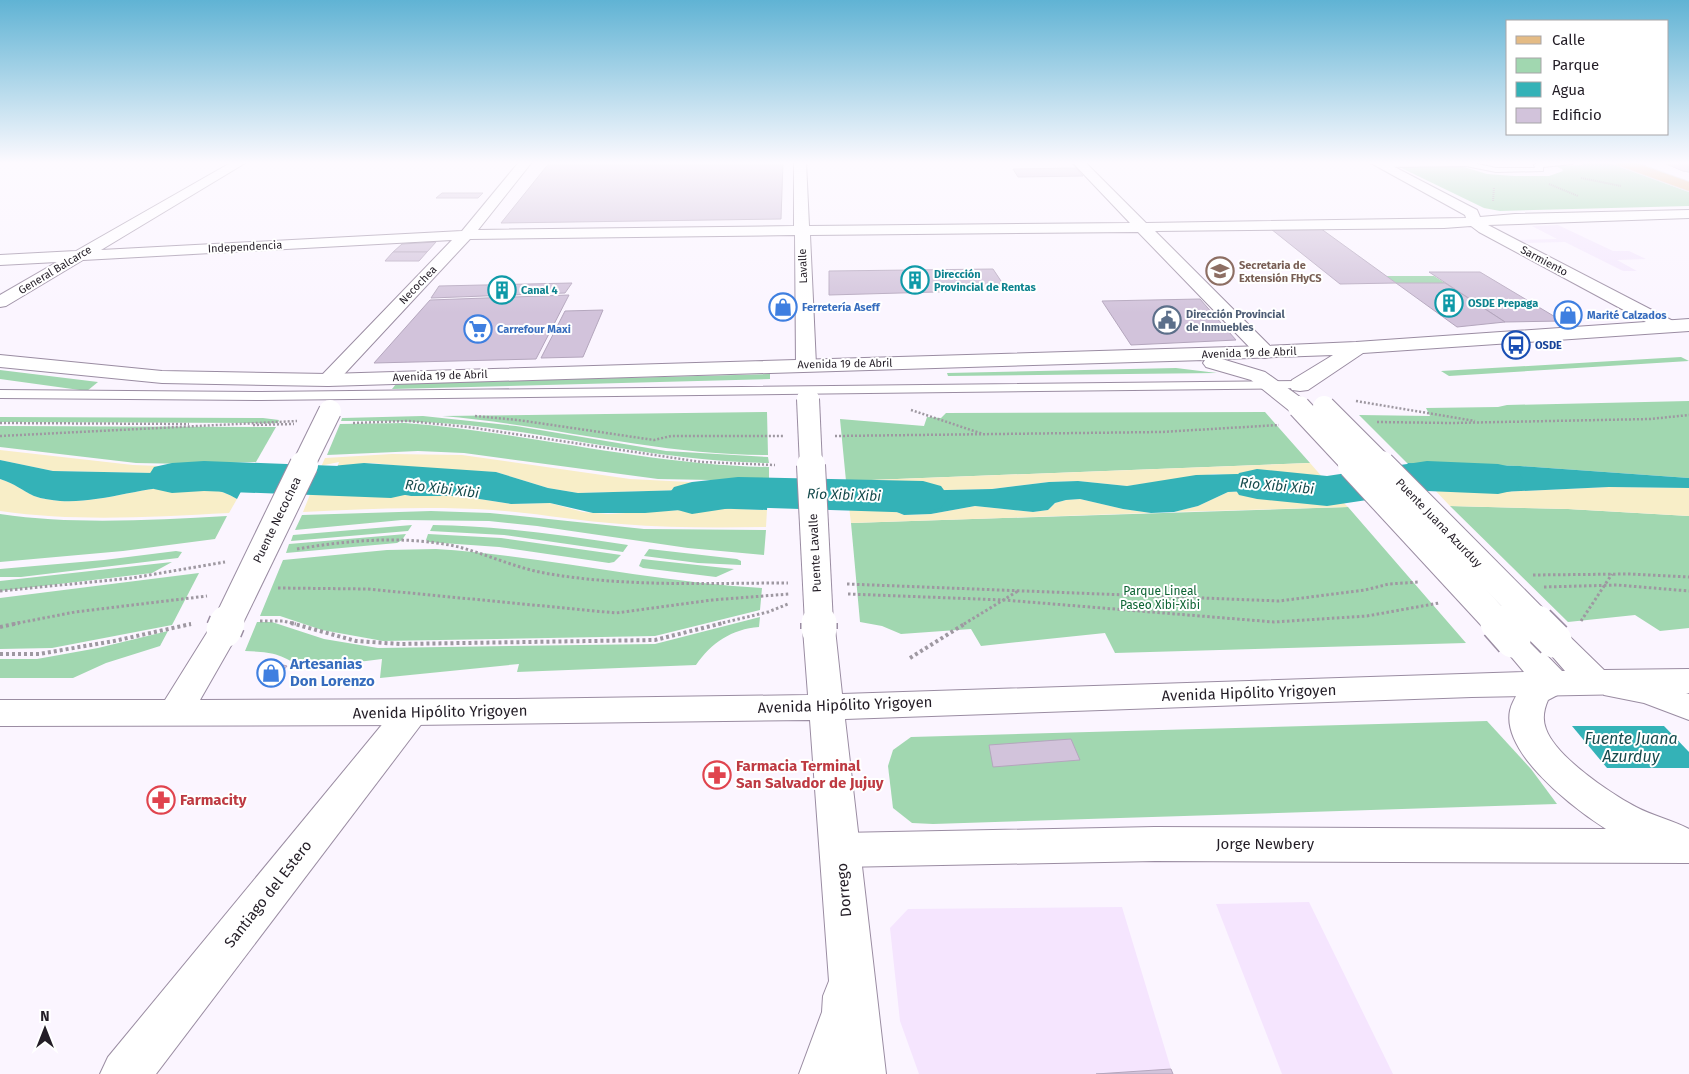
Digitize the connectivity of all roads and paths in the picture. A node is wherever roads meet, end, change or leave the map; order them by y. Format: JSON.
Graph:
{"nodes":[{"id":1,"x":154,"y":212,"type":"edge"},
{"id":2,"x":485,"y":212,"type":"edge"},
{"id":3,"x":801,"y":212,"type":"edge"},
{"id":4,"x":1127,"y":212,"type":"edge"},
{"id":5,"x":1470,"y":212,"type":"edge"},
{"id":6,"x":1689,"y":214,"type":"edge"},
{"id":7,"x":1474,"y":221,"type":"junction"},
{"id":8,"x":1140,"y":226,"type":"junction"},
{"id":9,"x":802,"y":230,"type":"junction"},
{"id":10,"x":466,"y":235,"type":"junction"},
{"id":11,"x":78,"y":256,"type":"junction"},
{"id":12,"x":0,"y":260,"type":"edge"},
{"id":13,"x":0,"y":302,"type":"edge"},
{"id":14,"x":1666,"y":325,"type":"junction"},
{"id":15,"x":1689,"y":325,"type":"edge"},
{"id":16,"x":1356,"y":348,"type":"junction"},
{"id":17,"x":1265,"y":352,"type":"junction"},
{"id":18,"x":1167,"y":356,"type":"junction"},
{"id":19,"x":0,"y":361,"type":"edge"},
{"id":20,"x":806,"y":365,"type":"junction"},
{"id":21,"x":1273,"y":386,"type":"junction"},
{"id":22,"x":0,"y":394,"type":"edge"},
{"id":23,"x":808,"y":394,"type":"junction"},
{"id":24,"x":333,"y":402,"type":"junction"},
{"id":25,"x":1311,"y":404,"type":"junction"},
{"id":26,"x":907,"y":409,"type":"dead end"},
{"id":27,"x":1689,"y":415,"type":"edge"},
{"id":28,"x":474,"y":416,"type":"dead end"},
{"id":29,"x":301,"y":422,"type":"dead end"},
{"id":30,"x":1377,"y":422,"type":"dead end"},
{"id":31,"x":1483,"y":422,"type":"junction"},
{"id":32,"x":0,"y":423,"type":"edge"},
{"id":33,"x":222,"y":424,"type":"junction"},
{"id":34,"x":988,"y":435,"type":"junction"},
{"id":35,"x":0,"y":436,"type":"edge"},
{"id":36,"x":785,"y":436,"type":"dead end"},
{"id":37,"x":833,"y":436,"type":"dead end"},
{"id":38,"x":774,"y":465,"type":"dead end"},
{"id":39,"x":1612,"y":574,"type":"dead end"},
{"id":40,"x":1019,"y":590,"type":"dead end"},
{"id":41,"x":795,"y":601,"type":"dead end"},
{"id":42,"x":1580,"y":622,"type":"dead end"},
{"id":43,"x":224,"y":625,"type":"junction"},
{"id":44,"x":0,"y":654,"type":"edge"},
{"id":45,"x":910,"y":658,"type":"dead end"},
{"id":46,"x":1689,"y":681,"type":"edge"},
{"id":47,"x":1553,"y":682,"type":"junction"},
{"id":48,"x":1596,"y":682,"type":"junction"},
{"id":49,"x":826,"y":707,"type":"junction"},
{"id":50,"x":1689,"y":707,"type":"edge"},
{"id":51,"x":0,"y":713,"type":"edge"},
{"id":52,"x":175,"y":713,"type":"junction"},
{"id":53,"x":411,"y":713,"type":"junction"},
{"id":54,"x":1689,"y":845,"type":"edge"},
{"id":55,"x":840,"y":850,"type":"junction"},
{"id":56,"x":850,"y":954,"type":"junction"},
{"id":57,"x":125,"y":1074,"type":"edge"},
{"id":58,"x":824,"y":1074,"type":"edge"},
{"id":59,"x":861,"y":1074,"type":"edge"}],
"edges":[{"from":1,"to":11,"type":"street","name":"General Balcarce"},
{"from":2,"to":10,"type":"street","name":"Necochea"},
{"from":3,"to":9,"type":"street","name":"Lavalle"},
{"from":4,"to":8,"type":"street"},
{"from":5,"to":7,"type":"street","name":"Sarmiento"},
{"from":6,"to":7,"type":"street","name":"Independencia"},
{"from":7,"to":8,"type":"street","name":"Independencia"},
{"from":7,"to":14,"type":"street","name":"Sarmiento"},
{"from":8,"to":9,"type":"street","name":"Independencia"},
{"from":8,"to":17,"type":"street"},
{"from":9,"to":10,"type":"street","name":"Independencia"},
{"from":9,"to":20,"type":"street","name":"Lavalle"},
{"from":10,"to":11,"type":"street","name":"Independencia"},
{"from":10,"to":24,"type":"street","name":"Necochea"},
{"from":11,"to":12,"type":"street","name":"Independencia"},
{"from":11,"to":13,"type":"street","name":"General Balcarce"},
{"from":14,"to":15,"type":"street","name":"Avenida 19 de Abril"},
{"from":14,"to":16,"type":"street","name":"Avenida 19 de Abril"},
{"from":16,"to":17,"type":"street","name":"Avenida 19 de Abril"},
{"from":16,"to":25,"type":"street"},
{"from":17,"to":18,"type":"street","name":"Avenida 19 de Abril"},
{"from":17,"to":25,"type":"street"},
{"from":18,"to":20,"type":"street","name":"Avenida 19 de Abril"},
{"from":18,"to":21,"type":"street"},
{"from":19,"to":24,"type":"street","name":"Avenida 19 de Abril"},
{"from":20,"to":23,"type":"street","name":"Lavalle"},
{"from":20,"to":24,"type":"street","name":"Avenida 19 de Abril"},
{"from":21,"to":23,"type":"lane","name":"Avenida 19 de Abril"},
{"from":21,"to":25,"type":"street"},
{"from":22,"to":24,"type":"lane","name":"Avenida 19 de Abril"},
{"from":23,"to":24,"type":"lane","name":"Avenida 19 de Abril"},
{"from":23,"to":49,"type":"street","name":"Puente Lavalle","bridge":true},
{"from":24,"to":38,"type":"path"},
{"from":24,"to":43,"type":"street","name":"Puente Necochea","bridge":true},
{"from":25,"to":31,"type":"path"},
{"from":25,"to":34,"type":"path"},
{"from":25,"to":47,"type":"street","name":"Puente Juana Azurduy","bridge":true},
{"from":25,"to":48,"type":"street","name":"Puente Juana Azurduy","bridge":true},
{"from":26,"to":34,"type":"path"},
{"from":27,"to":31,"type":"path"},
{"from":28,"to":36,"type":"path"},
{"from":29,"to":33,"type":"path"},
{"from":30,"to":31,"type":"path"},
{"from":32,"to":33,"type":"path"},
{"from":33,"to":35,"type":"path"},
{"from":34,"to":37,"type":"path"},
{"from":39,"to":42,"type":"path"},
{"from":40,"to":45,"type":"path"},
{"from":41,"to":43,"type":"path"},
{"from":43,"to":44,"type":"path"},
{"from":43,"to":52,"type":"street","name":"Puente Necochea"},
{"from":46,"to":48,"type":"street","name":"Avenida Hipólito Yrigoyen"},
{"from":47,"to":48,"type":"street","name":"Avenida Hipólito Yrigoyen"},
{"from":47,"to":49,"type":"street","name":"Avenida Hipólito Yrigoyen"},
{"from":47,"to":54,"type":"street"},
{"from":48,"to":50,"type":"street"},
{"from":49,"to":53,"type":"street","name":"Avenida Hipólito Yrigoyen"},
{"from":49,"to":55,"type":"street","name":"Dorrego"},
{"from":51,"to":52,"type":"street","name":"Avenida Hipólito Yrigoyen"},
{"from":52,"to":53,"type":"street","name":"Avenida Hipólito Yrigoyen"},
{"from":53,"to":57,"type":"street","name":"Santiago del Estero"},
{"from":54,"to":55,"type":"street","name":"Jorge Newbery"},
{"from":55,"to":56,"type":"street","name":"Dorrego"},
{"from":56,"to":58,"type":"street"},
{"from":56,"to":59,"type":"street","name":"Dorrego"}]}
